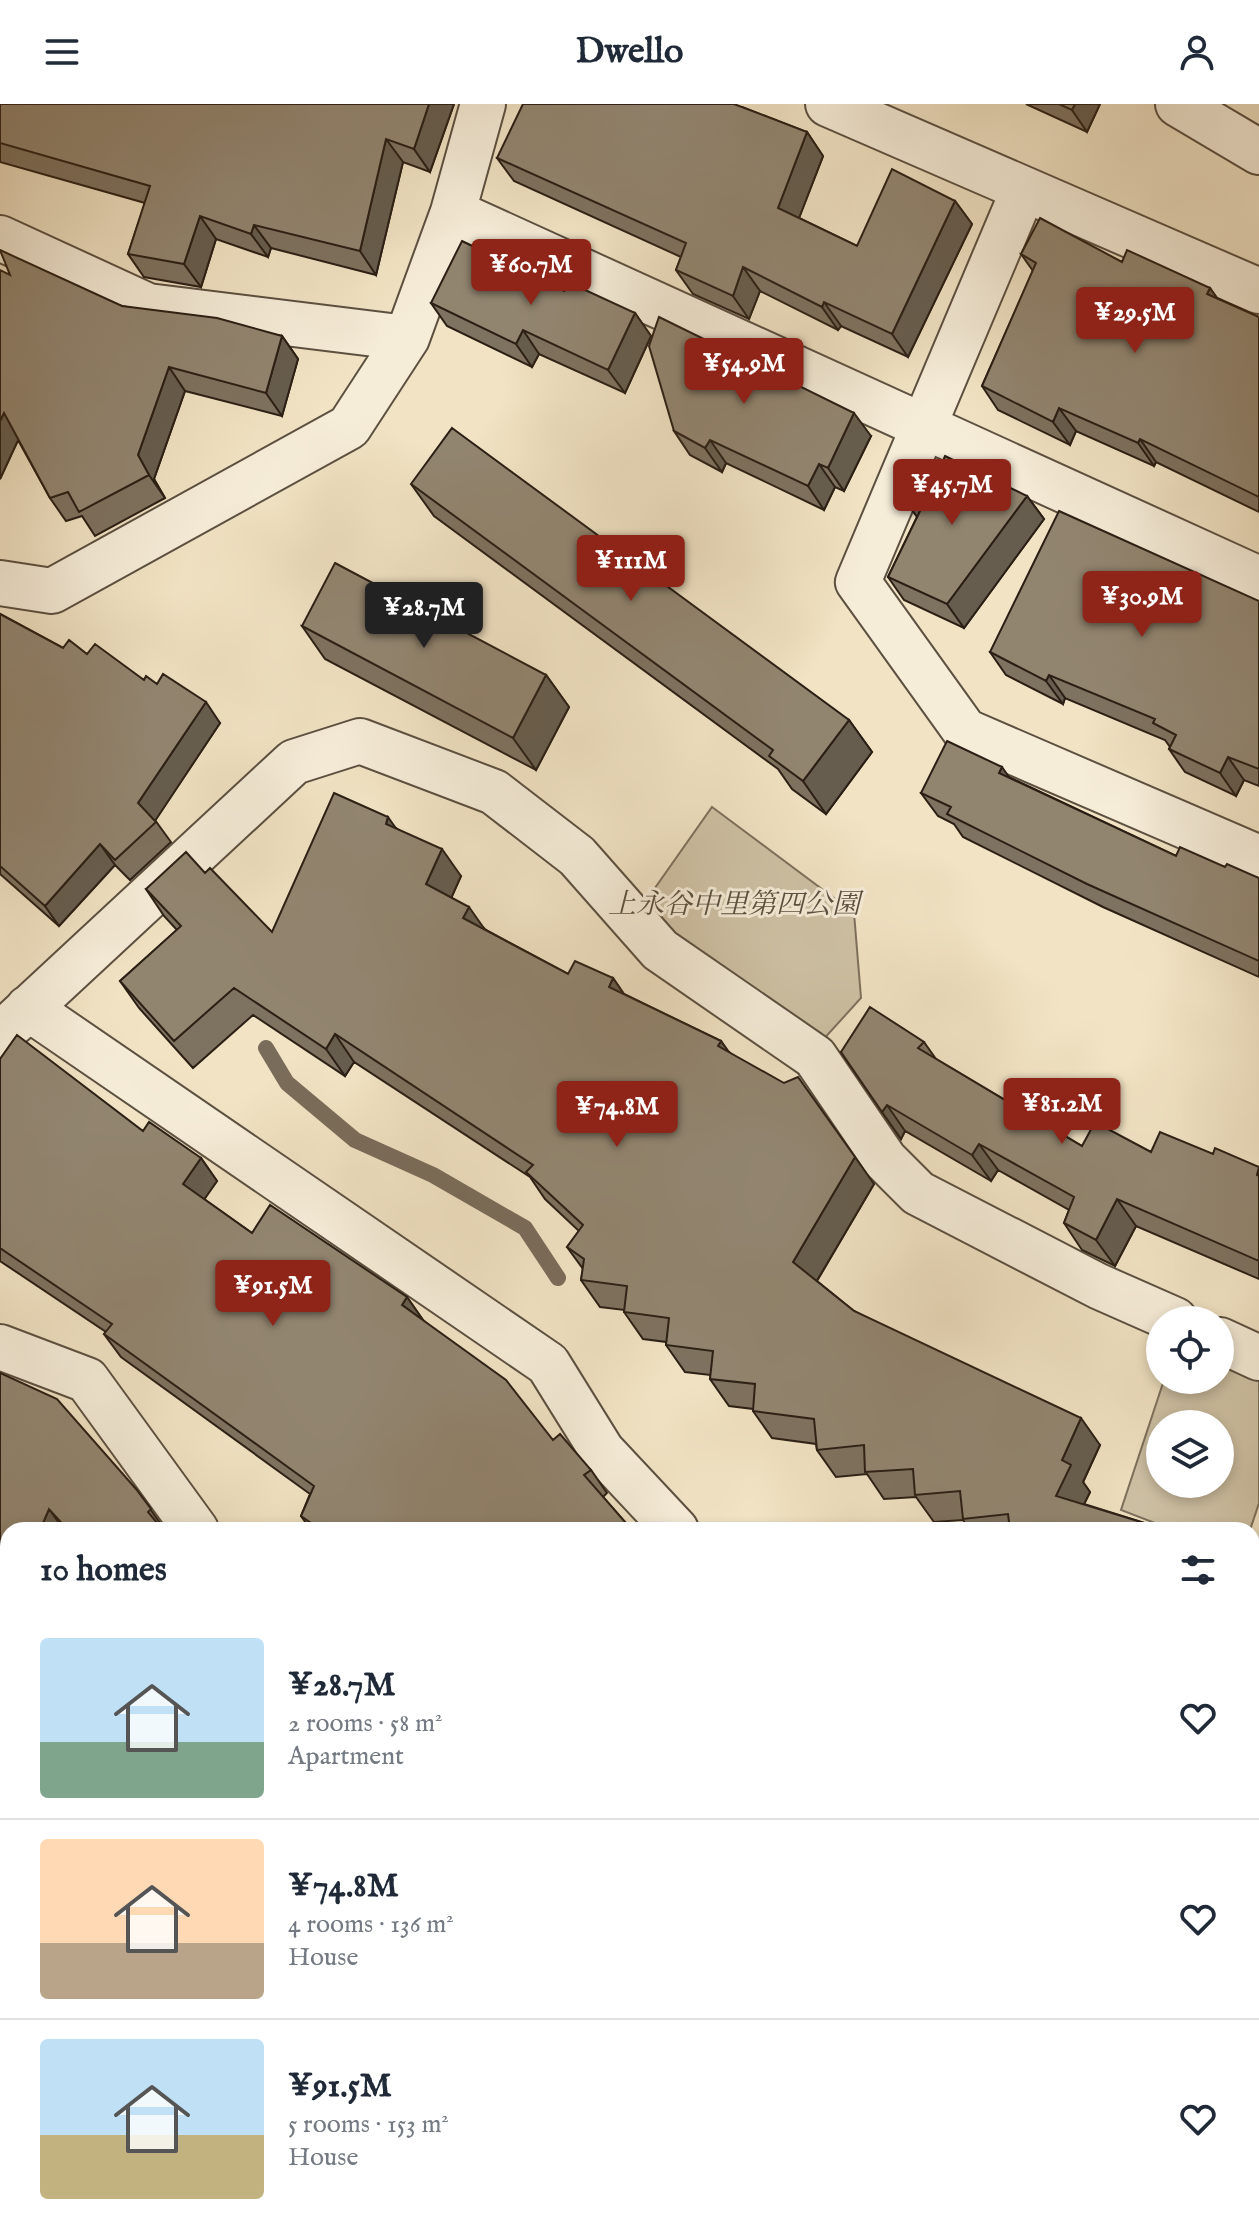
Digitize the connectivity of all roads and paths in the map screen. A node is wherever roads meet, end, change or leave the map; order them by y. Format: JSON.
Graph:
{"nodes":[{"id":1,"x":483,"y":104,"type":"edge"},
{"id":2,"x":828,"y":104,"type":"edge"},
{"id":3,"x":1178,"y":104,"type":"edge"},
{"id":4,"x":1259,"y":152,"type":"edge"},
{"id":5,"x":1023,"y":191,"type":"junction"},
{"id":6,"x":453,"y":212,"type":"junction"},
{"id":7,"x":0,"y":238,"type":"edge"},
{"id":8,"x":1259,"y":291,"type":"edge"},
{"id":9,"x":407,"y":338,"type":"junction"},
{"id":10,"x":926,"y":426,"type":"junction"},
{"id":11,"x":1259,"y":579,"type":"edge"},
{"id":12,"x":0,"y":583,"type":"edge"},
{"id":13,"x":1259,"y":858,"type":"edge"},
{"id":14,"x":14,"y":1022,"type":"edge"},
{"id":15,"x":1146,"y":1307,"type":"edge"},
{"id":16,"x":1234,"y":1346,"type":"edge"},
{"id":17,"x":0,"y":1347,"type":"edge"},
{"id":18,"x":1259,"y":1358,"type":"edge"},
{"id":19,"x":190,"y":1522,"type":"edge"},
{"id":20,"x":669,"y":1522,"type":"edge"}],
"edges":[{"from":1,"to":6,"type":"street"},
{"from":2,"to":5,"type":"street"},
{"from":3,"to":4,"type":"street"},
{"from":5,"to":8,"type":"street"},
{"from":5,"to":10,"type":"street"},
{"from":6,"to":9,"type":"street"},
{"from":6,"to":10,"type":"street"},
{"from":7,"to":9,"type":"street"},
{"from":9,"to":12,"type":"street"},
{"from":10,"to":11,"type":"street"},
{"from":10,"to":13,"type":"street"},
{"from":14,"to":15,"type":"street"},
{"from":14,"to":20,"type":"street"},
{"from":16,"to":18,"type":"street"},
{"from":17,"to":19,"type":"street"}]}
